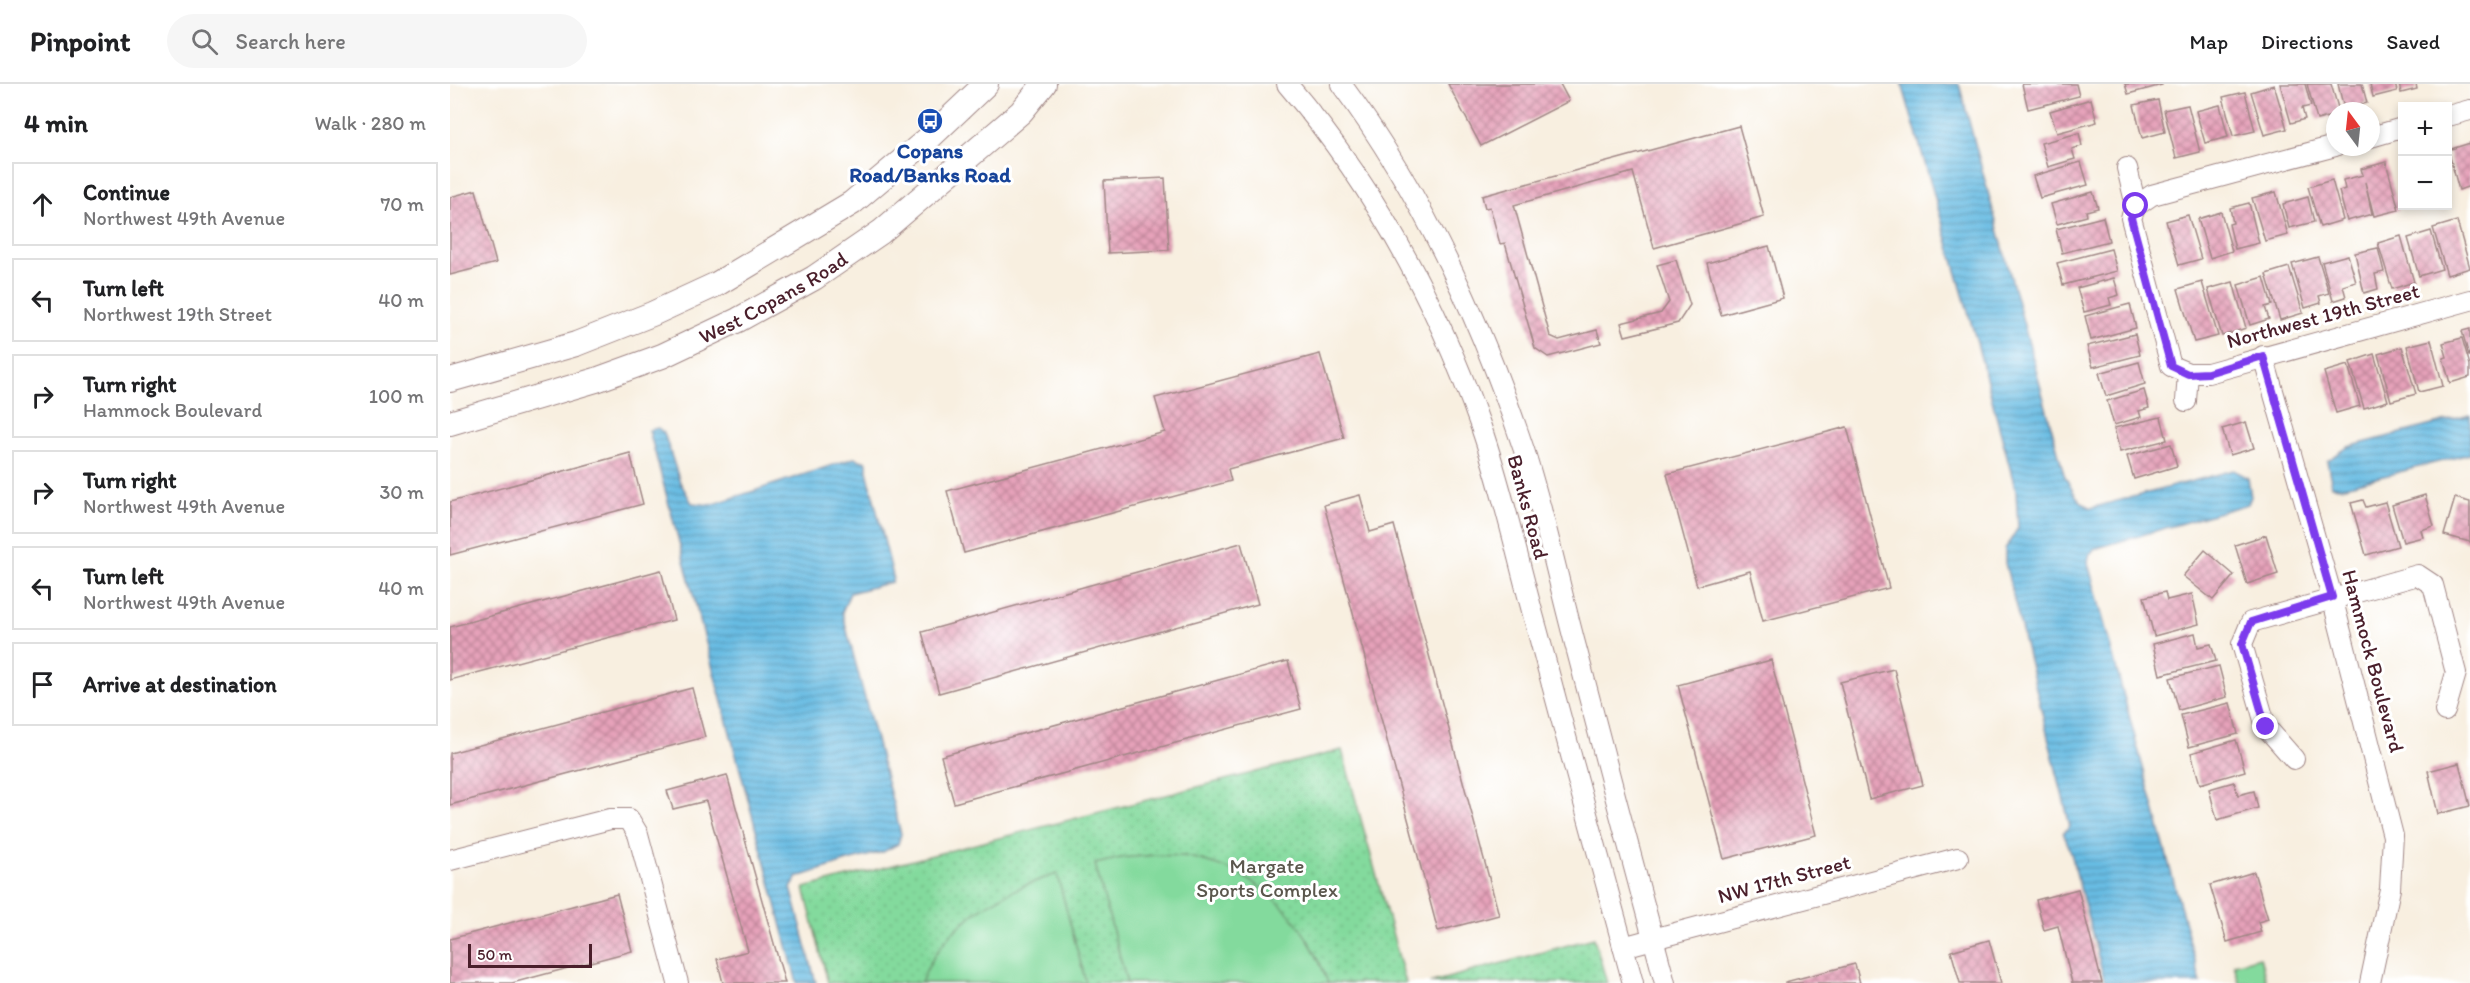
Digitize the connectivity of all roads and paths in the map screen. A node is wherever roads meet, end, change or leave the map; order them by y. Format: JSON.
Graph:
{"nodes":[{"id":1,"x":986,"y":84,"type":"edge"},
{"id":2,"x":1044,"y":84,"type":"edge"},
{"id":3,"x":1287,"y":84,"type":"edge"},
{"id":4,"x":1341,"y":84,"type":"edge"},
{"id":5,"x":2470,"y":110,"type":"edge"},
{"id":6,"x":2452,"y":115,"type":"edge"},
{"id":7,"x":2398,"y":129,"type":"edge"},
{"id":8,"x":2380,"y":134,"type":"edge"},
{"id":9,"x":2326,"y":148,"type":"edge"},
{"id":10,"x":2127,"y":168,"type":"dead end"},
{"id":11,"x":2136,"y":206,"type":"junction"},
{"id":12,"x":2470,"y":300,"type":"edge"},
{"id":13,"x":2263,"y":356,"type":"junction"},
{"id":14,"x":2188,"y":374,"type":"junction"},
{"id":15,"x":450,"y":380,"type":"edge"},
{"id":16,"x":2186,"y":401,"type":"dead end"},
{"id":17,"x":450,"y":423,"type":"edge"},
{"id":18,"x":2332,"y":597,"type":"junction"},
{"id":19,"x":2445,"y":711,"type":"dead end"},
{"id":20,"x":2294,"y":759,"type":"dead end"},
{"id":21,"x":1958,"y":858,"type":"dead end"},
{"id":22,"x":450,"y":860,"type":"edge"},
{"id":23,"x":1653,"y":939,"type":"junction"},
{"id":24,"x":1623,"y":947,"type":"junction"},
{"id":25,"x":678,"y":983,"type":"edge"},
{"id":26,"x":1633,"y":983,"type":"edge"},
{"id":27,"x":1665,"y":983,"type":"edge"},
{"id":28,"x":2370,"y":983,"type":"edge"}],
"edges":[{"from":1,"to":15,"type":"main road","name":"West Copans Road"},
{"from":2,"to":17,"type":"main road","name":"West Copans Road"},
{"from":3,"to":24,"type":"street","name":"Banks Road"},
{"from":4,"to":23,"type":"street","name":"Banks Road"},
{"from":5,"to":6,"type":"street"},
{"from":7,"to":8,"type":"street"},
{"from":9,"to":11,"type":"street"},
{"from":10,"to":11,"type":"street"},
{"from":11,"to":14,"type":"street"},
{"from":12,"to":13,"type":"street","name":"Northwest 19th Street"},
{"from":13,"to":14,"type":"street","name":"Northwest 19th Street"},
{"from":13,"to":18,"type":"street","name":"Hammock Boulevard"},
{"from":14,"to":16,"type":"street"},
{"from":18,"to":19,"type":"street"},
{"from":18,"to":20,"type":"street"},
{"from":18,"to":28,"type":"street","name":"Hammock Boulevard"},
{"from":21,"to":23,"type":"street","name":"NW 17th Street"},
{"from":22,"to":25,"type":"street"},
{"from":23,"to":24,"type":"street","name":"NW 17th Street"},
{"from":23,"to":27,"type":"street","name":"Banks Road"},
{"from":24,"to":26,"type":"street","name":"Banks Road"}]}
